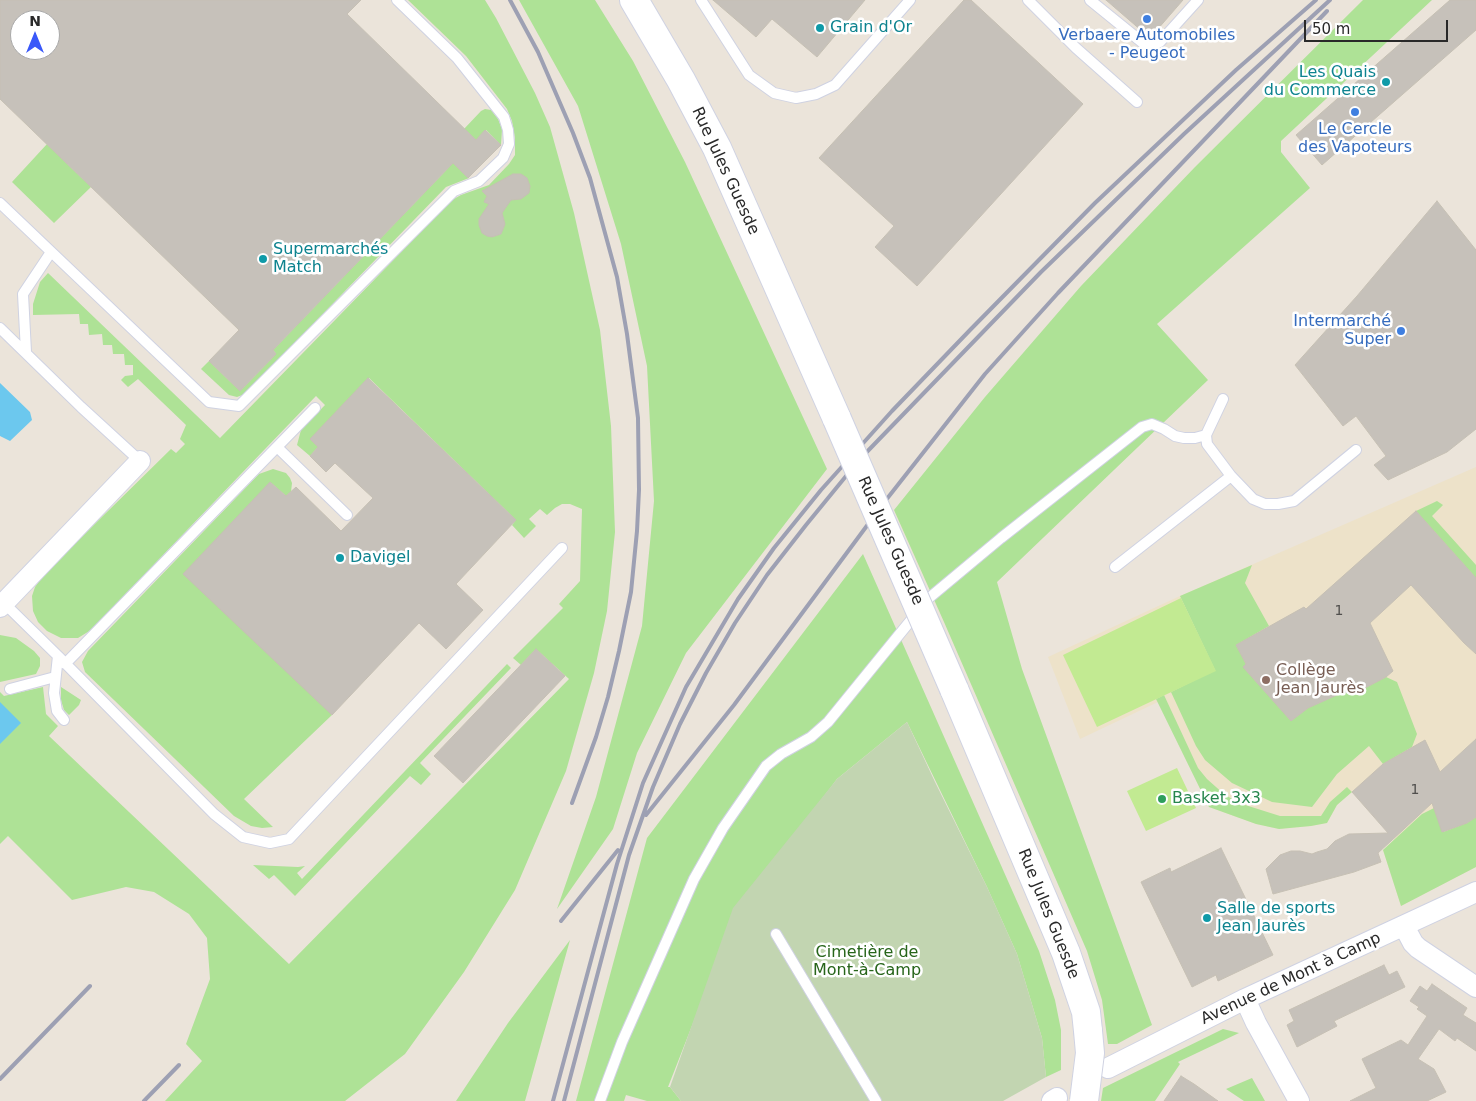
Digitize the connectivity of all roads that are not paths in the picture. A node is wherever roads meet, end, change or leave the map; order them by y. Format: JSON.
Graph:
{"nodes":[{"id":1,"x":397,"y":0,"type":"edge"},
{"id":2,"x":634,"y":0,"type":"edge"},
{"id":3,"x":701,"y":0,"type":"edge"},
{"id":4,"x":910,"y":0,"type":"edge"},
{"id":5,"x":1028,"y":0,"type":"edge"},
{"id":6,"x":1090,"y":0,"type":"edge"},
{"id":7,"x":1198,"y":0,"type":"edge"},
{"id":8,"x":1137,"y":102,"type":"dead end"},
{"id":9,"x":0,"y":203,"type":"edge"},
{"id":10,"x":51,"y":252,"type":"junction"},
{"id":11,"x":0,"y":328,"type":"edge"},
{"id":12,"x":26,"y":352,"type":"junction"},
{"id":13,"x":1223,"y":399,"type":"dead end"},
{"id":14,"x":315,"y":408,"type":"dead end"},
{"id":15,"x":1206,"y":435,"type":"junction"},
{"id":16,"x":277,"y":447,"type":"junction"},
{"id":17,"x":1356,"y":450,"type":"dead end"},
{"id":18,"x":140,"y":461,"type":"joint"},
{"id":19,"x":1231,"y":476,"type":"junction"},
{"id":20,"x":347,"y":515,"type":"dead end"},
{"id":21,"x":562,"y":548,"type":"dead end"},
{"id":22,"x":1115,"y":567,"type":"dead end"},
{"id":23,"x":2,"y":605,"type":"edge"},
{"id":24,"x":62,"y":660,"type":"junction"},
{"id":25,"x":56,"y":677,"type":"junction"},
{"id":26,"x":10,"y":688,"type":"dead end"},
{"id":27,"x":64,"y":720,"type":"dead end"},
{"id":28,"x":1476,"y":892,"type":"edge"},
{"id":29,"x":1404,"y":926,"type":"junction"},
{"id":30,"x":776,"y":934,"type":"dead end"},
{"id":31,"x":1476,"y":987,"type":"edge"},
{"id":32,"x":1246,"y":999,"type":"junction"},
{"id":33,"x":1108,"y":1068,"type":"dead end"},
{"id":34,"x":600,"y":1101,"type":"edge"},
{"id":35,"x":876,"y":1101,"type":"edge"},
{"id":36,"x":1084,"y":1101,"type":"edge"},
{"id":37,"x":1299,"y":1101,"type":"edge"}],
"edges":[{"from":1,"to":10,"type":"lane"},
{"from":2,"to":36,"type":"street","name":"Rue Jules Guesde","bridge":true},
{"from":3,"to":4,"type":"lane"},
{"from":5,"to":8,"type":"lane"},
{"from":6,"to":7,"type":"lane"},
{"from":9,"to":10,"type":"lane"},
{"from":10,"to":12,"type":"lane"},
{"from":11,"to":12,"type":"lane"},
{"from":12,"to":18,"type":"lane"},
{"from":13,"to":15,"type":"lane"},
{"from":14,"to":16,"type":"lane"},
{"from":15,"to":19,"type":"lane"},
{"from":15,"to":34,"type":"lane"},
{"from":16,"to":20,"type":"lane"},
{"from":16,"to":24,"type":"lane"},
{"from":17,"to":19,"type":"lane"},
{"from":18,"to":23,"type":"street"},
{"from":19,"to":22,"type":"lane"},
{"from":21,"to":24,"type":"lane"},
{"from":23,"to":24,"type":"lane"},
{"from":24,"to":25,"type":"lane"},
{"from":25,"to":26,"type":"lane"},
{"from":25,"to":27,"type":"lane"},
{"from":28,"to":29,"type":"street","name":"Avenue de Mont à Camp"},
{"from":29,"to":31,"type":"street"},
{"from":29,"to":32,"type":"street","name":"Avenue de Mont à Camp"},
{"from":30,"to":35,"type":"lane"},
{"from":32,"to":33,"type":"street","name":"Avenue de Mont à Camp"},
{"from":32,"to":37,"type":"street"}]}
